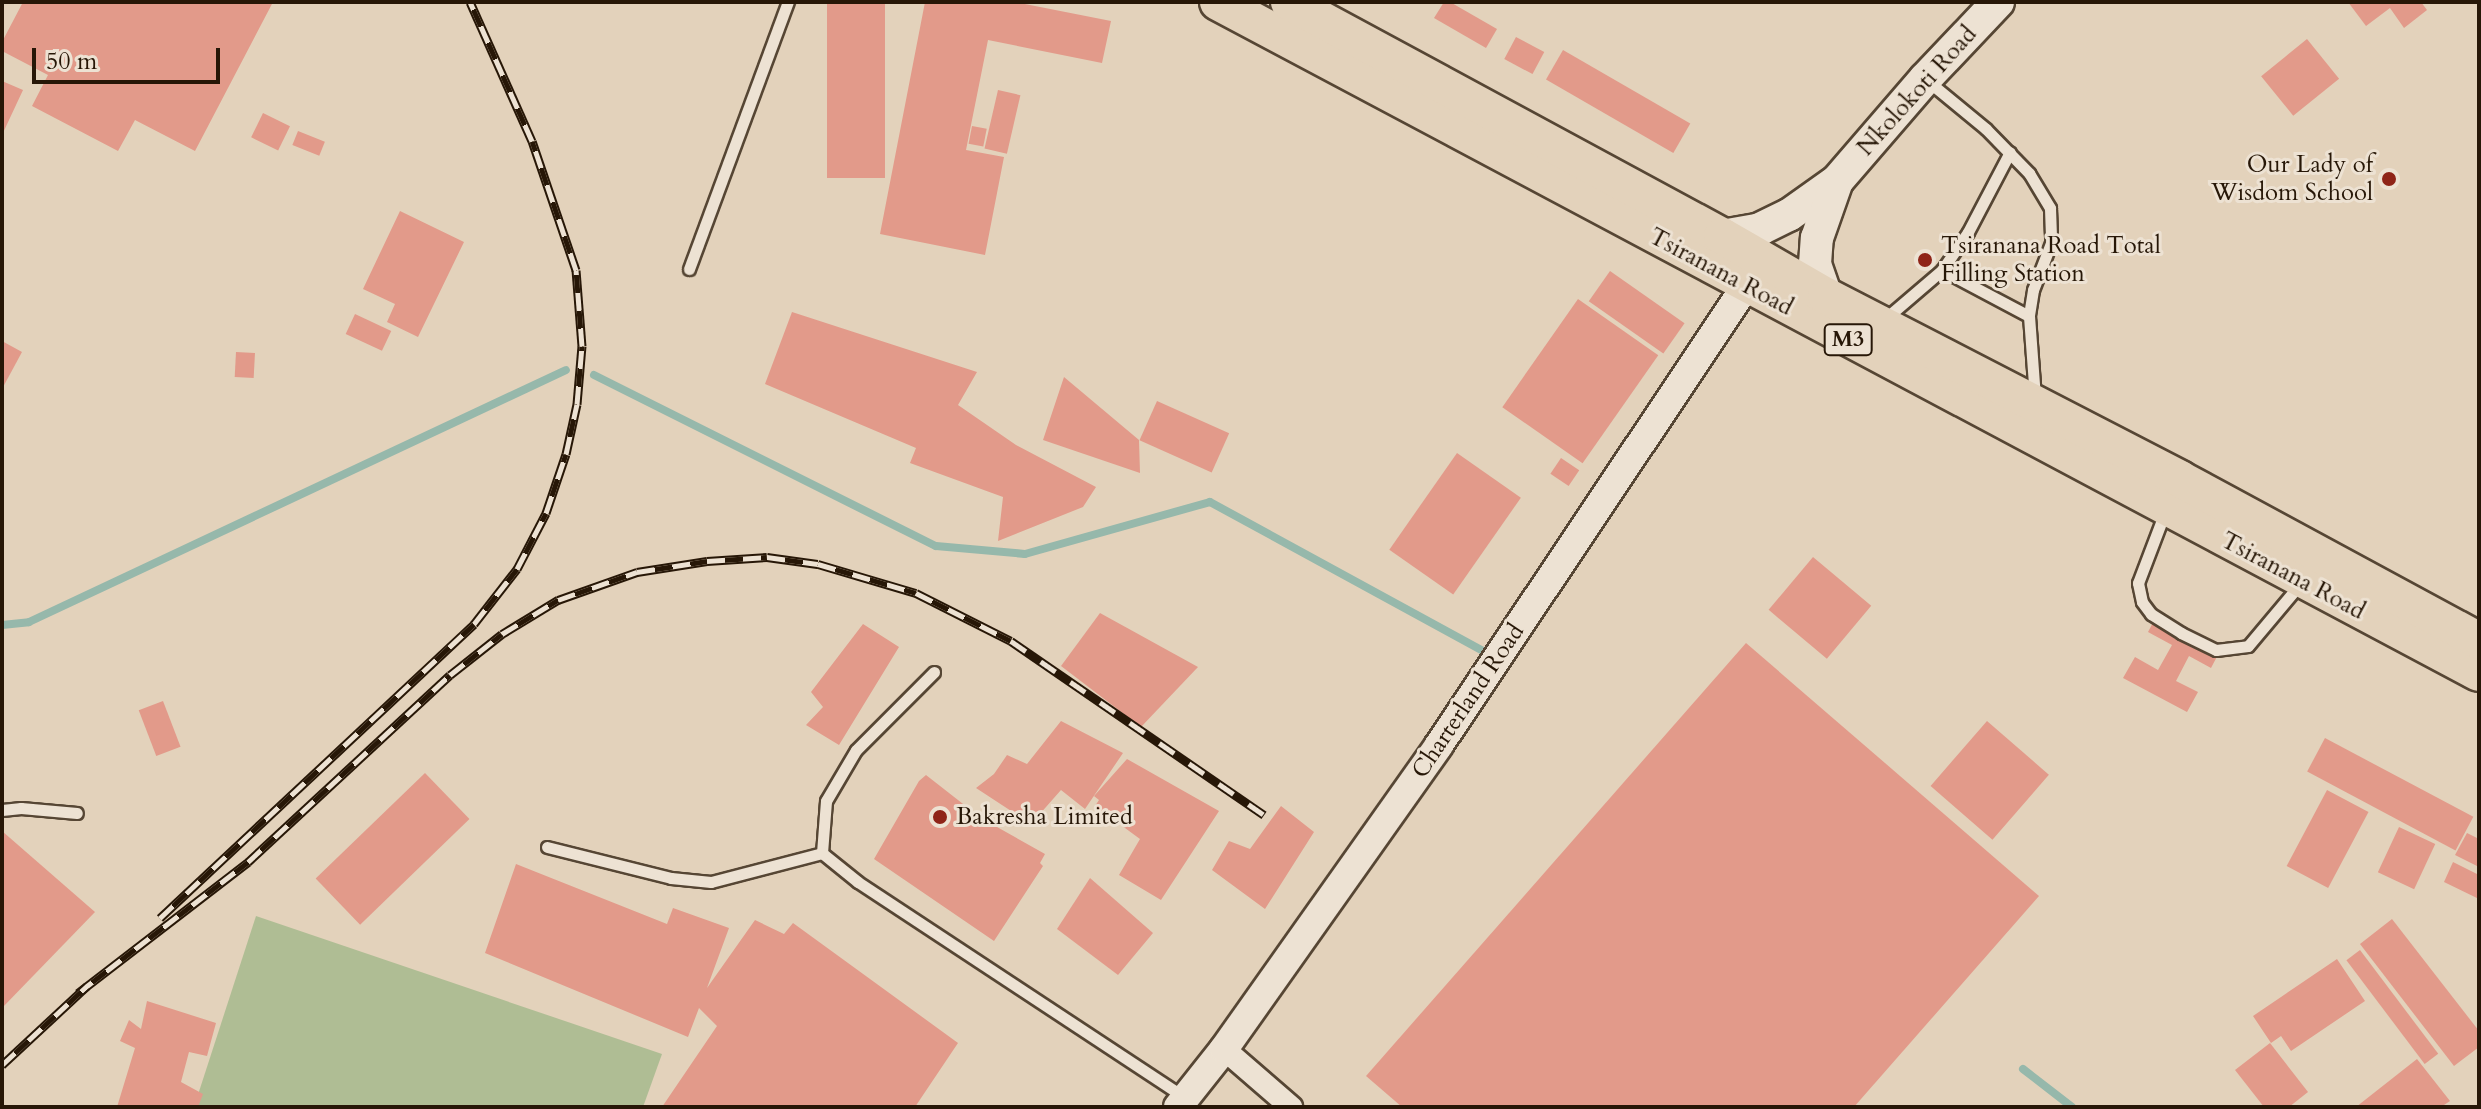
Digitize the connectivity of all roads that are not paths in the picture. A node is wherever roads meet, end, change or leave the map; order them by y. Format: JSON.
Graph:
{"nodes":[{"id":1,"x":788,"y":2,"type":"edge"},
{"id":2,"x":1218,"y":2,"type":"edge"},
{"id":3,"x":1289,"y":2,"type":"edge"},
{"id":4,"x":1998,"y":2,"type":"edge"},
{"id":5,"x":1925,"y":79,"type":"junction"},
{"id":6,"x":2010,"y":152,"type":"junction"},
{"id":7,"x":1837,"y":181,"type":"junction"},
{"id":8,"x":1722,"y":236,"type":"junction"},
{"id":9,"x":689,"y":269,"type":"dead end"},
{"id":10,"x":1942,"y":270,"type":"junction"},
{"id":11,"x":1746,"y":286,"type":"junction"},
{"id":12,"x":1826,"y":296,"type":"junction"},
{"id":13,"x":2029,"y":316,"type":"junction"},
{"id":14,"x":1879,"y":324,"type":"junction"},
{"id":15,"x":2036,"y":405,"type":"junction"},
{"id":16,"x":2166,"y":508,"type":"junction"},
{"id":17,"x":2303,"y":582,"type":"junction"},
{"id":18,"x":2479,"y":641,"type":"edge"},
{"id":19,"x":934,"y":672,"type":"dead end"},
{"id":20,"x":2479,"y":673,"type":"edge"},
{"id":21,"x":2,"y":810,"type":"edge"},
{"id":22,"x":77,"y":813,"type":"dead end"},
{"id":23,"x":547,"y":847,"type":"dead end"},
{"id":24,"x":822,"y":853,"type":"junction"},
{"id":25,"x":1224,"y":1049,"type":"junction"},
{"id":26,"x":1181,"y":1102,"type":"edge"},
{"id":27,"x":1291,"y":1107,"type":"edge"}],
"edges":[{"from":1,"to":9,"type":"lane"},
{"from":2,"to":11,"type":"highway","name":"Tsiranana Road","number":"M3"},
{"from":3,"to":8,"type":"highway","name":"Tsiranana Road","number":"M3"},
{"from":4,"to":5,"type":"main road","name":"Nkolokoti Road"},
{"from":5,"to":6,"type":"lane"},
{"from":5,"to":7,"type":"main road","name":"Nkolokoti Road"},
{"from":6,"to":10,"type":"lane"},
{"from":6,"to":13,"type":"lane"},
{"from":7,"to":8,"type":"main road","name":"Nkolokoti Road"},
{"from":7,"to":12,"type":"main road","name":"Nkolokoti Road"},
{"from":8,"to":12,"type":"highway","name":"Tsiranana Road","number":"M3"},
{"from":10,"to":13,"type":"lane"},
{"from":10,"to":14,"type":"lane"},
{"from":11,"to":16,"type":"highway","name":"Tsiranana Road","number":"M3"},
{"from":11,"to":25,"type":"street","name":"Charterland Road"},
{"from":12,"to":14,"type":"highway","name":"Tsiranana Road","number":"M3"},
{"from":13,"to":15,"type":"lane"},
{"from":14,"to":15,"type":"highway","name":"Tsiranana Road","number":"M3"},
{"from":15,"to":18,"type":"highway","name":"Tsiranana Road","number":"M3"},
{"from":16,"to":17,"type":"highway","name":"Tsiranana Road","number":"M3"},
{"from":16,"to":17,"type":"lane"},
{"from":17,"to":20,"type":"highway","name":"Tsiranana Road","number":"M3"},
{"from":19,"to":24,"type":"lane"},
{"from":21,"to":22,"type":"lane"},
{"from":23,"to":24,"type":"lane"},
{"from":24,"to":26,"type":"lane"},
{"from":25,"to":26,"type":"street","name":"Charterland Road"},
{"from":25,"to":27,"type":"street"}]}
